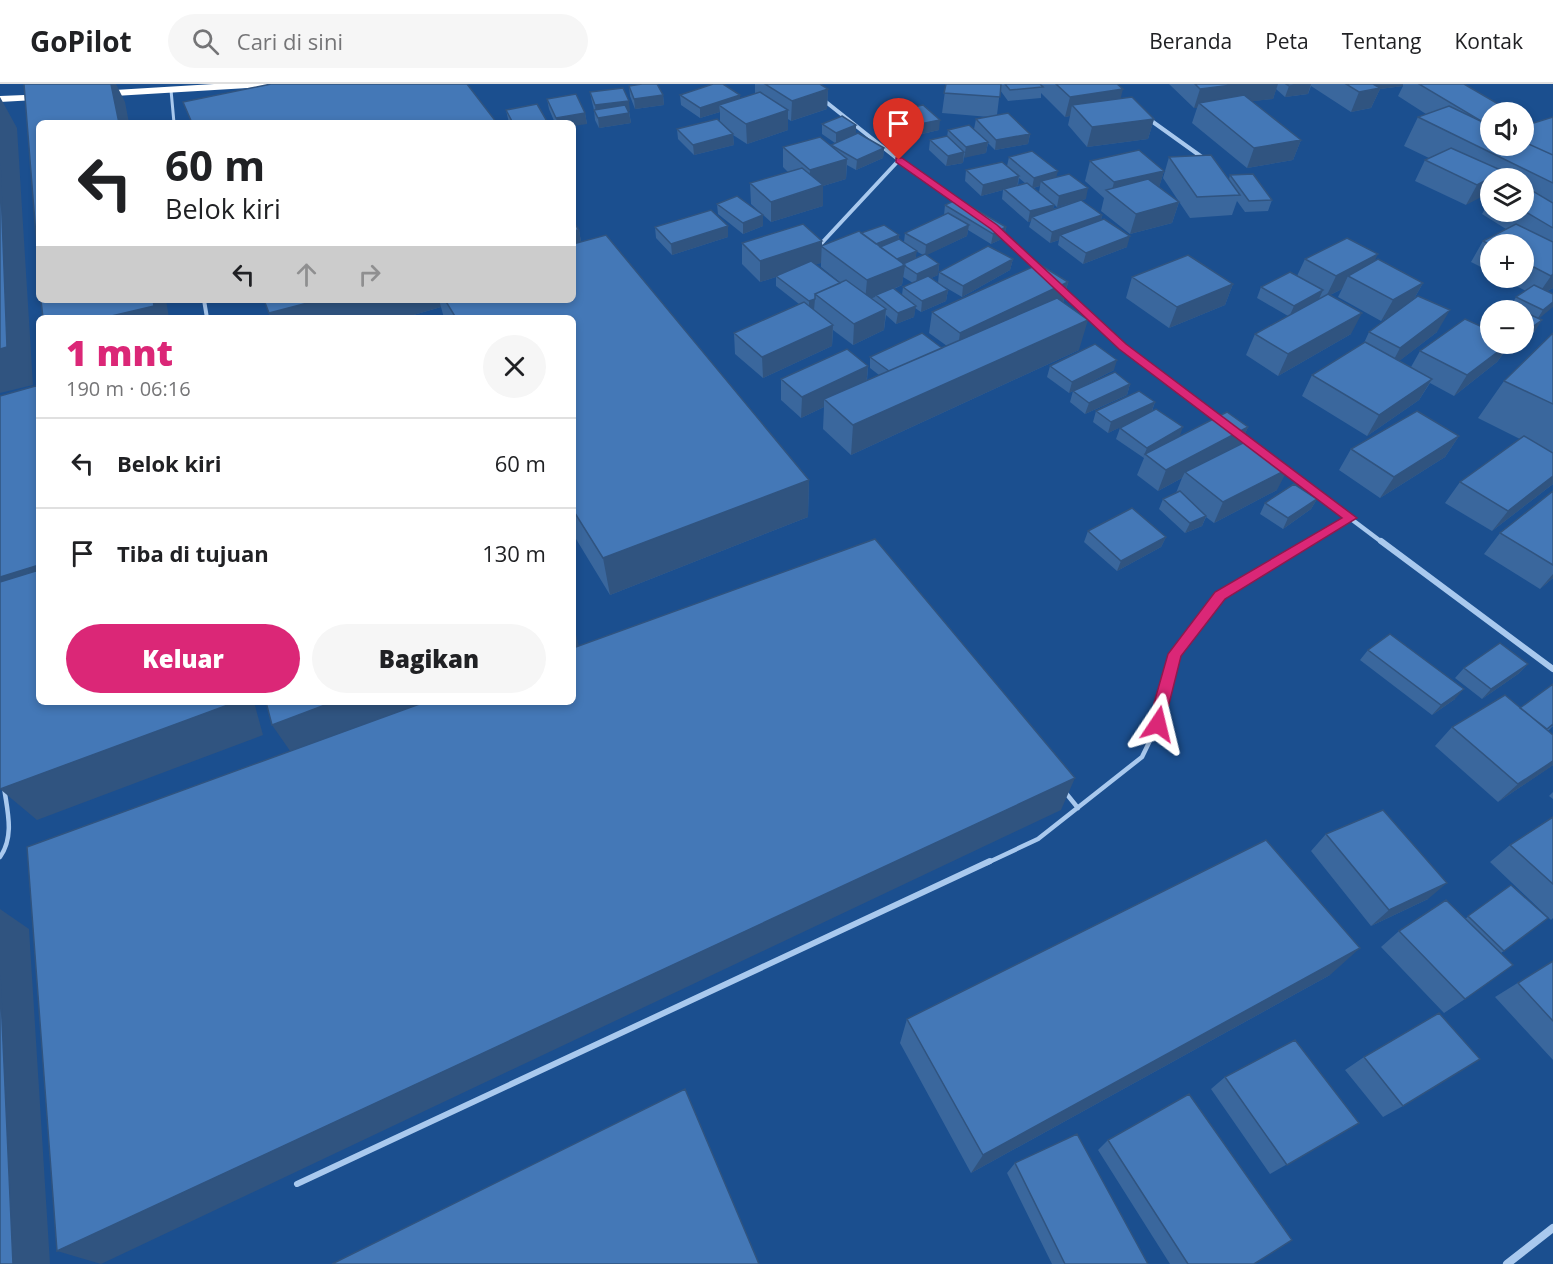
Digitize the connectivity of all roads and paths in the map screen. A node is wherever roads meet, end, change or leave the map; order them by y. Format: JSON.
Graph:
{"nodes":[{"id":1,"x":266,"y":84,"type":"edge"},
{"id":2,"x":171,"y":90,"type":"junction"},
{"id":3,"x":813,"y":91,"type":"edge"},
{"id":4,"x":91,"y":94,"type":"edge"},
{"id":5,"x":57,"y":96,"type":"edge"},
{"id":6,"x":0,"y":99,"type":"edge"},
{"id":7,"x":1143,"y":115,"type":"edge"},
{"id":8,"x":174,"y":120,"type":"edge"},
{"id":9,"x":899,"y":160,"type":"junction"},
{"id":10,"x":1207,"y":160,"type":"edge"},
{"id":11,"x":966,"y":207,"type":"edge"},
{"id":12,"x":994,"y":227,"type":"edge"},
{"id":13,"x":818,"y":248,"type":"edge"},
{"id":14,"x":1048,"y":277,"type":"edge"},
{"id":15,"x":1057,"y":285,"type":"edge"},
{"id":16,"x":1230,"y":428,"type":"edge"},
{"id":17,"x":1276,"y":463,"type":"edge"},
{"id":18,"x":1350,"y":518,"type":"junction"},
{"id":19,"x":1553,"y":669,"type":"edge"},
{"id":20,"x":4,"y":785,"type":"edge"},
{"id":21,"x":1063,"y":789,"type":"edge"},
{"id":22,"x":1078,"y":808,"type":"junction"},
{"id":23,"x":0,"y":857,"type":"edge"},
{"id":24,"x":297,"y":1185,"type":"dead end"},
{"id":25,"x":1553,"y":1228,"type":"edge"},
{"id":26,"x":1507,"y":1264,"type":"edge"}],
"edges":[{"from":1,"to":2,"type":"highway"},
{"from":2,"to":4,"type":"highway"},
{"from":2,"to":8,"type":"lane"},
{"from":3,"to":9,"type":"street"},
{"from":5,"to":6,"type":"highway"},
{"from":7,"to":10,"type":"street"},
{"from":9,"to":11,"type":"street"},
{"from":9,"to":13,"type":"street"},
{"from":12,"to":14,"type":"street"},
{"from":15,"to":16,"type":"street"},
{"from":17,"to":18,"type":"street"},
{"from":18,"to":19,"type":"street"},
{"from":18,"to":22,"type":"lane"},
{"from":20,"to":23,"type":"lane"},
{"from":21,"to":22,"type":"lane"},
{"from":22,"to":24,"type":"lane"},
{"from":25,"to":26,"type":"street"}]}
